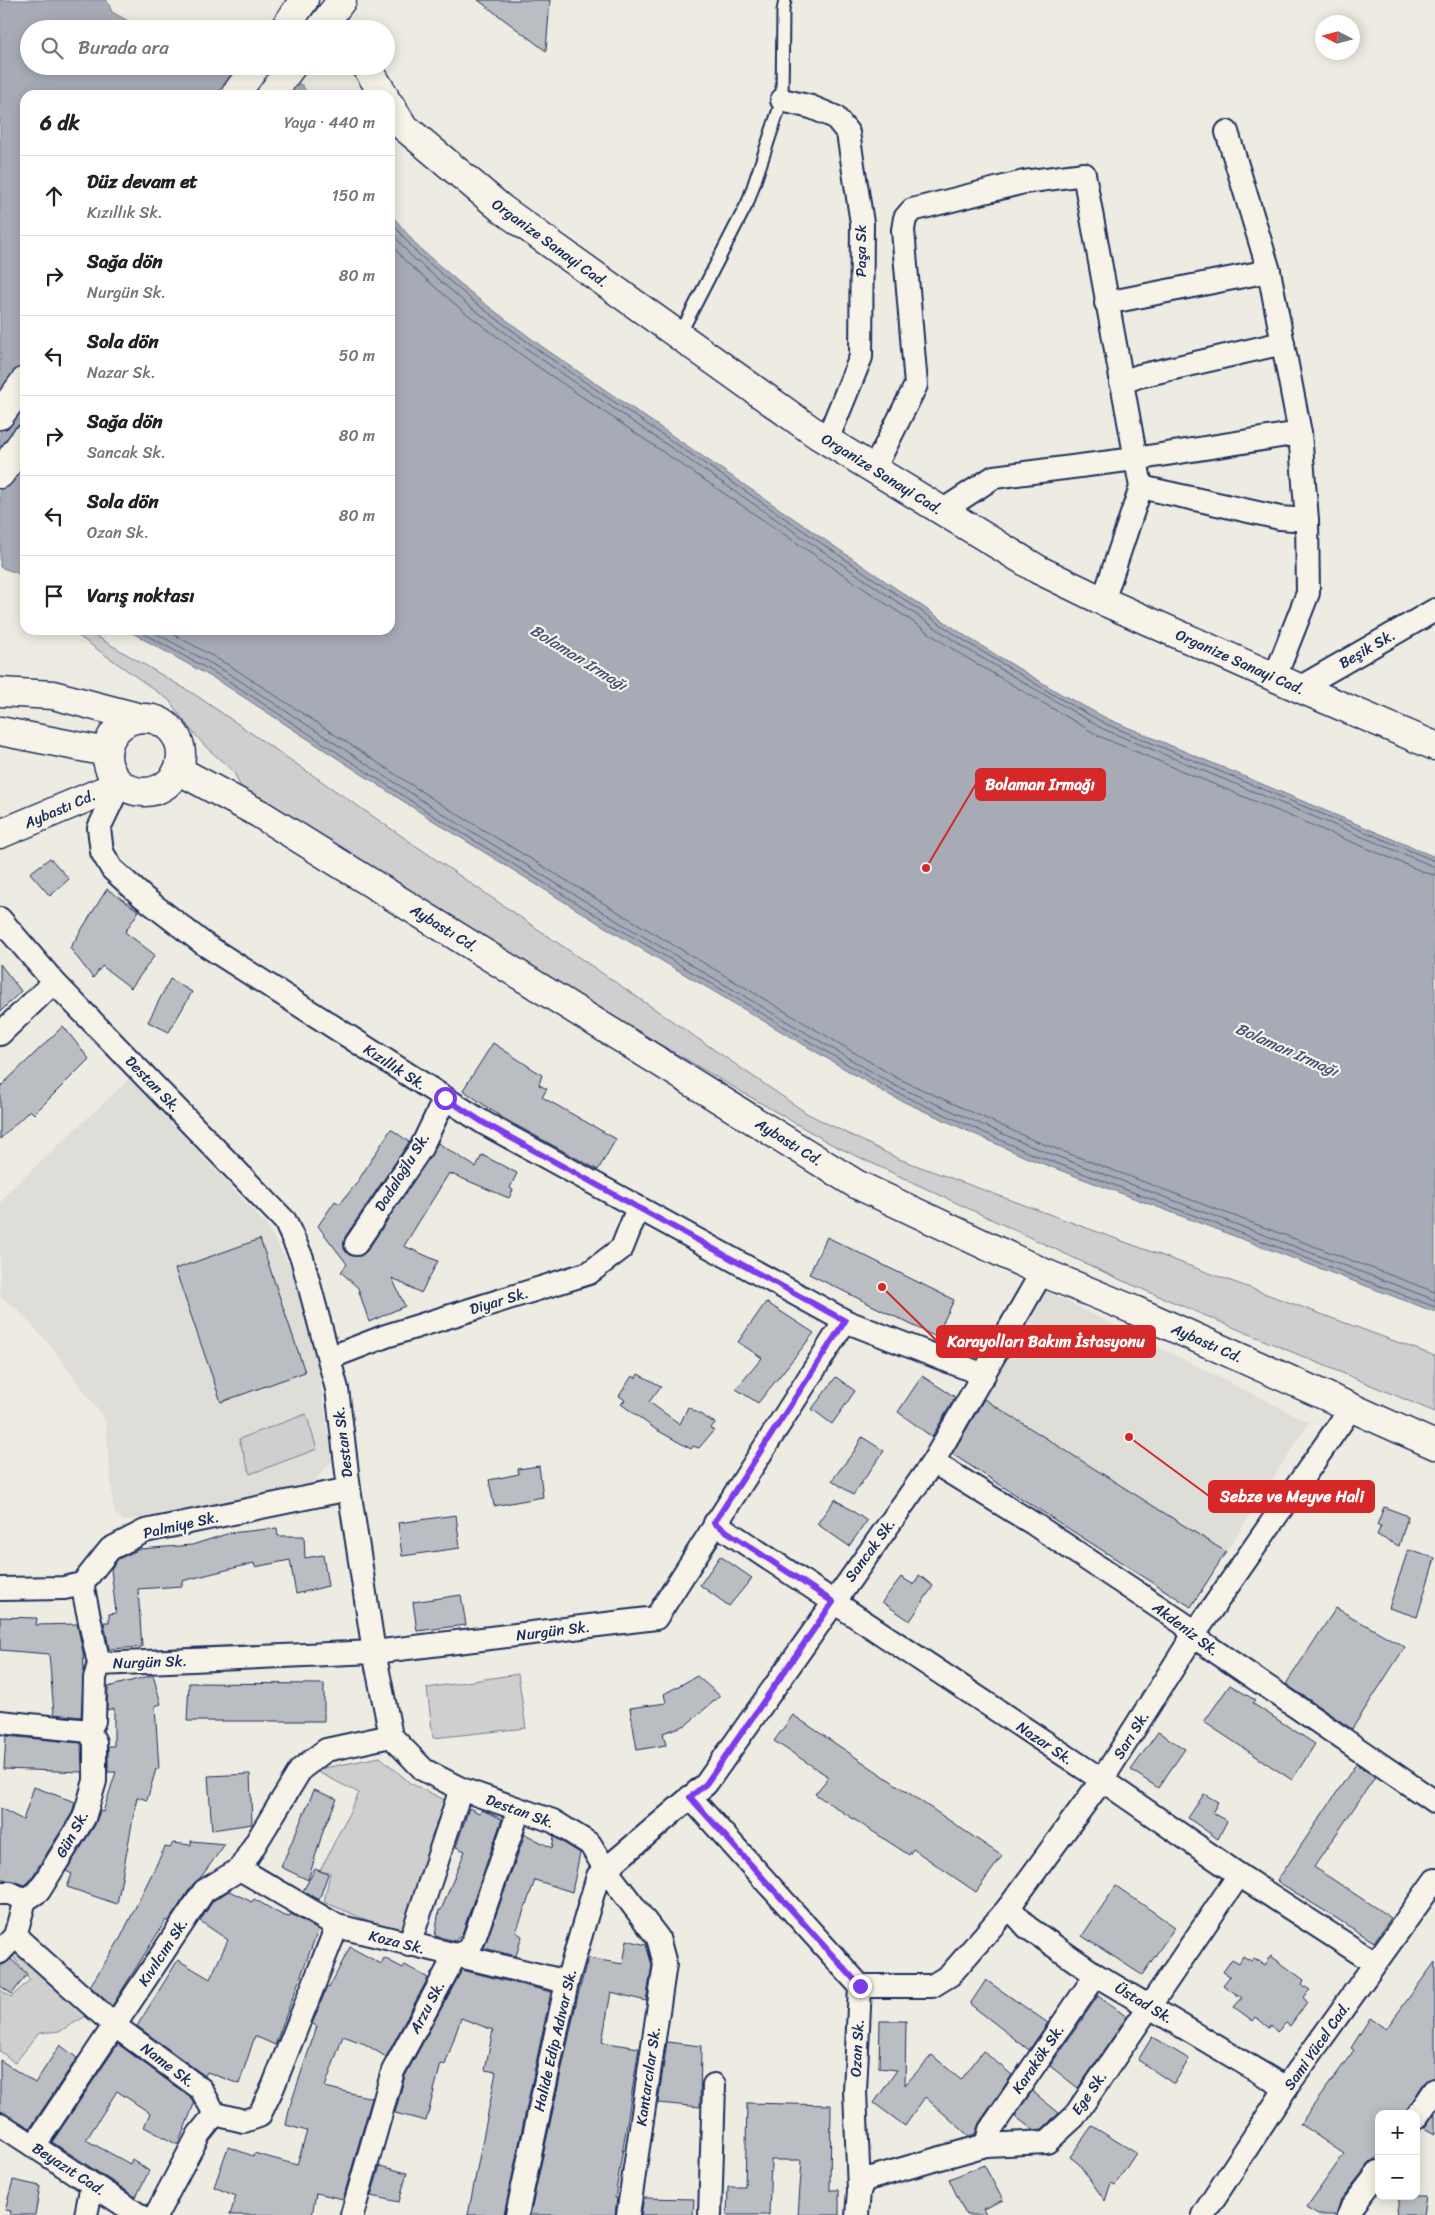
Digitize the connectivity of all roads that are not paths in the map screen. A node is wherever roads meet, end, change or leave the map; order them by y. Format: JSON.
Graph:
{"nodes":[{"id":1,"x":304,"y":0,"type":"edge"},
{"id":2,"x":342,"y":0,"type":"edge"},
{"id":3,"x":785,"y":0,"type":"edge"},
{"id":4,"x":290,"y":20,"type":"edge"},
{"id":5,"x":329,"y":20,"type":"edge"},
{"id":6,"x":249,"y":75,"type":"edge"},
{"id":7,"x":286,"y":75,"type":"edge"},
{"id":8,"x":372,"y":75,"type":"edge"},
{"id":9,"x":239,"y":90,"type":"edge"},
{"id":10,"x":275,"y":90,"type":"edge"},
{"id":11,"x":381,"y":90,"type":"edge"},
{"id":12,"x":782,"y":100,"type":"junction"},
{"id":13,"x":395,"y":113,"type":"edge"},
{"id":14,"x":1227,"y":132,"type":"dead end"},
{"id":15,"x":1269,"y":271,"type":"junction"},
{"id":16,"x":1106,"y":303,"type":"junction"},
{"id":17,"x":679,"y":336,"type":"junction"},
{"id":18,"x":1284,"y":343,"type":"junction"},
{"id":19,"x":1121,"y":383,"type":"junction"},
{"id":20,"x":20,"y":388,"type":"edge"},
{"id":21,"x":0,"y":415,"type":"edge"},
{"id":22,"x":1300,"y":433,"type":"junction"},
{"id":23,"x":827,"y":440,"type":"junction"},
{"id":24,"x":20,"y":446,"type":"edge"},
{"id":25,"x":1135,"y":460,"type":"junction"},
{"id":26,"x":874,"y":469,"type":"junction"},
{"id":27,"x":0,"y":474,"type":"edge"},
{"id":28,"x":1141,"y":488,"type":"junction"},
{"id":29,"x":942,"y":511,"type":"junction"},
{"id":30,"x":1307,"y":520,"type":"junction"},
{"id":31,"x":1103,"y":601,"type":"junction"},
{"id":32,"x":1435,"y":610,"type":"edge"},
{"id":33,"x":0,"y":672,"type":"edge"},
{"id":34,"x":1275,"y":677,"type":"junction"},
{"id":35,"x":1299,"y":688,"type":"junction"},
{"id":36,"x":0,"y":692,"type":"edge"},
{"id":37,"x":39,"y":694,"type":"junction"},
{"id":38,"x":141,"y":718,"type":"junction"},
{"id":39,"x":0,"y":731,"type":"edge"},
{"id":40,"x":1435,"y":746,"type":"edge"},
{"id":41,"x":107,"y":752,"type":"junction"},
{"id":42,"x":178,"y":770,"type":"junction"},
{"id":43,"x":120,"y":784,"type":"junction"},
{"id":44,"x":0,"y":834,"type":"edge"},
{"id":45,"x":0,"y":919,"type":"edge"},
{"id":46,"x":54,"y":982,"type":"junction"},
{"id":47,"x":0,"y":1034,"type":"edge"},
{"id":48,"x":445,"y":1098,"type":"junction"},
{"id":49,"x":638,"y":1208,"type":"junction"},
{"id":50,"x":356,"y":1244,"type":"dead end"},
{"id":51,"x":1042,"y":1272,"type":"junction"},
{"id":52,"x":845,"y":1321,"type":"junction"},
{"id":53,"x":329,"y":1358,"type":"junction"},
{"id":54,"x":984,"y":1375,"type":"junction"},
{"id":55,"x":1350,"y":1408,"type":"junction"},
{"id":56,"x":1435,"y":1445,"type":"edge"},
{"id":57,"x":933,"y":1462,"type":"junction"},
{"id":58,"x":349,"y":1489,"type":"junction"},
{"id":59,"x":714,"y":1523,"type":"junction"},
{"id":60,"x":82,"y":1584,"type":"junction"},
{"id":61,"x":0,"y":1589,"type":"edge"},
{"id":62,"x":833,"y":1602,"type":"junction"},
{"id":63,"x":1193,"y":1636,"type":"junction"},
{"id":64,"x":374,"y":1652,"type":"junction"},
{"id":65,"x":99,"y":1664,"type":"junction"},
{"id":66,"x":0,"y":1722,"type":"edge"},
{"id":67,"x":89,"y":1731,"type":"junction"},
{"id":68,"x":391,"y":1736,"type":"junction"},
{"id":69,"x":1102,"y":1780,"type":"junction"},
{"id":70,"x":461,"y":1790,"type":"junction"},
{"id":71,"x":690,"y":1797,"type":"junction"},
{"id":72,"x":1435,"y":1802,"type":"edge"},
{"id":73,"x":520,"y":1810,"type":"junction"},
{"id":74,"x":240,"y":1869,"type":"junction"},
{"id":75,"x":606,"y":1870,"type":"junction"},
{"id":76,"x":1239,"y":1875,"type":"junction"},
{"id":77,"x":1435,"y":1880,"type":"edge"},
{"id":78,"x":0,"y":1893,"type":"edge"},
{"id":79,"x":25,"y":1900,"type":"junction"},
{"id":80,"x":1009,"y":1907,"type":"junction"},
{"id":81,"x":337,"y":1926,"type":"junction"},
{"id":82,"x":658,"y":1938,"type":"joint"},
{"id":83,"x":7,"y":1944,"type":"edge"},
{"id":84,"x":409,"y":1945,"type":"junction"},
{"id":85,"x":455,"y":1956,"type":"junction"},
{"id":86,"x":1375,"y":1963,"type":"junction"},
{"id":87,"x":1096,"y":1975,"type":"junction"},
{"id":88,"x":567,"y":1982,"type":"junction"},
{"id":89,"x":860,"y":1986,"type":"junction"},
{"id":90,"x":1149,"y":2006,"type":"junction"},
{"id":91,"x":115,"y":2026,"type":"junction"},
{"id":92,"x":714,"y":2086,"type":"dead end"},
{"id":93,"x":1286,"y":2088,"type":"junction"},
{"id":94,"x":1435,"y":2090,"type":"edge"},
{"id":95,"x":1420,"y":2112,"type":"edge"},
{"id":96,"x":215,"y":2114,"type":"junction"},
{"id":97,"x":1,"y":2128,"type":"edge"},
{"id":98,"x":34,"y":2146,"type":"junction"},
{"id":99,"x":986,"y":2146,"type":"junction"},
{"id":100,"x":1375,"y":2177,"type":"edge"},
{"id":101,"x":92,"y":2185,"type":"junction"},
{"id":102,"x":859,"y":2191,"type":"junction"},
{"id":103,"x":86,"y":2215,"type":"edge"},
{"id":104,"x":139,"y":2215,"type":"edge"},
{"id":105,"x":156,"y":2215,"type":"edge"},
{"id":106,"x":352,"y":2215,"type":"edge"},
{"id":107,"x":517,"y":2215,"type":"edge"},
{"id":108,"x":628,"y":2215,"type":"edge"},
{"id":109,"x":710,"y":2215,"type":"edge"},
{"id":110,"x":857,"y":2215,"type":"edge"},
{"id":111,"x":1203,"y":2215,"type":"edge"},
{"id":112,"x":1350,"y":2215,"type":"edge"}],
"edges":[{"from":1,"to":4,"type":"main road"},
{"from":2,"to":5,"type":"main road"},
{"from":3,"to":12,"type":"lane"},
{"from":6,"to":9,"type":"main road"},
{"from":7,"to":10,"type":"main road"},
{"from":8,"to":11,"type":"main road"},
{"from":12,"to":17,"type":"lane"},
{"from":12,"to":23,"type":"street","name":"Paşa Sk"},
{"from":13,"to":17,"type":"main road","name":"Organize Sanayi Cad."},
{"from":14,"to":15,"type":"street"},
{"from":15,"to":16,"type":"street"},
{"from":15,"to":18,"type":"street"},
{"from":16,"to":19,"type":"street"},
{"from":16,"to":26,"type":"street"},
{"from":17,"to":23,"type":"main road","name":"Organize Sanayi Cad."},
{"from":18,"to":19,"type":"street"},
{"from":18,"to":22,"type":"street"},
{"from":19,"to":25,"type":"street"},
{"from":20,"to":21,"type":"main road"},
{"from":22,"to":25,"type":"street"},
{"from":22,"to":30,"type":"street"},
{"from":23,"to":26,"type":"main road","name":"Organize Sanayi Cad."},
{"from":24,"to":27,"type":"main road"},
{"from":25,"to":28,"type":"street"},
{"from":25,"to":29,"type":"street"},
{"from":26,"to":29,"type":"main road","name":"Organize Sanayi Cad."},
{"from":28,"to":30,"type":"street"},
{"from":28,"to":31,"type":"street"},
{"from":29,"to":31,"type":"main road","name":"Organize Sanayi Cad."},
{"from":30,"to":34,"type":"street"},
{"from":31,"to":34,"type":"main road","name":"Organize Sanayi Cad."},
{"from":32,"to":35,"type":"street","name":"Beşik Sk."},
{"from":33,"to":37,"type":"main road"},
{"from":34,"to":35,"type":"main road","name":"Organize Sanayi Cad."},
{"from":35,"to":40,"type":"main road","name":"Organize Sanayi Cad."},
{"from":36,"to":37,"type":"main road"},
{"from":37,"to":38,"type":"main road"},
{"from":38,"to":41,"type":"main road"},
{"from":38,"to":42,"type":"main road"},
{"from":39,"to":41,"type":"main road"},
{"from":41,"to":43,"type":"main road"},
{"from":42,"to":43,"type":"main road"},
{"from":42,"to":51,"type":"main road","name":"Aybastı Cd."},
{"from":43,"to":44,"type":"main road","name":"Aybastı Cd."},
{"from":43,"to":48,"type":"street","name":"Kızıllık Sk."},
{"from":45,"to":46,"type":"street","name":"Destan Sk."},
{"from":46,"to":47,"type":"street"},
{"from":46,"to":53,"type":"street","name":"Destan Sk."},
{"from":48,"to":49,"type":"street","name":"Kızıllık Sk."},
{"from":48,"to":50,"type":"street","name":"Dadaloğlu Sk."},
{"from":49,"to":52,"type":"street","name":"Kızıllık Sk."},
{"from":49,"to":53,"type":"street","name":"Diyar Sk."},
{"from":51,"to":54,"type":"street","name":"Sancak Sk."},
{"from":51,"to":55,"type":"main road","name":"Aybastı Cd."},
{"from":52,"to":54,"type":"street","name":"Kızıllık Sk."},
{"from":52,"to":59,"type":"street","name":"Nurgün Sk."},
{"from":53,"to":58,"type":"street","name":"Destan Sk."},
{"from":54,"to":57,"type":"street","name":"Sancak Sk."},
{"from":55,"to":56,"type":"main road","name":"Aybastı Cd."},
{"from":55,"to":63,"type":"street","name":"Sarı Sk."},
{"from":57,"to":62,"type":"street","name":"Sancak Sk."},
{"from":57,"to":63,"type":"street","name":"Akdeniz Sk."},
{"from":58,"to":60,"type":"street","name":"Palmiye Sk."},
{"from":58,"to":64,"type":"street","name":"Destan Sk."},
{"from":59,"to":62,"type":"street","name":"Nazar Sk."},
{"from":59,"to":64,"type":"street","name":"Nurgün Sk."},
{"from":60,"to":61,"type":"street"},
{"from":60,"to":65,"type":"street","name":"Gün Sk."},
{"from":62,"to":69,"type":"street","name":"Nazar Sk."},
{"from":62,"to":71,"type":"street","name":"Sancak Sk."},
{"from":63,"to":69,"type":"street","name":"Sarı Sk."},
{"from":63,"to":72,"type":"street","name":"Akdeniz Sk."},
{"from":64,"to":65,"type":"street","name":"Nurgün Sk."},
{"from":64,"to":68,"type":"street","name":"Destan Sk."},
{"from":65,"to":67,"type":"street","name":"Gün Sk."},
{"from":66,"to":67,"type":"street"},
{"from":67,"to":79,"type":"street","name":"Gün Sk."},
{"from":68,"to":70,"type":"street","name":"Destan Sk."},
{"from":68,"to":74,"type":"street","name":"Kıvılcım Sk."},
{"from":69,"to":76,"type":"street","name":"Nazar Sk."},
{"from":69,"to":80,"type":"street","name":"Sarı Sk."},
{"from":70,"to":73,"type":"street","name":"Destan Sk."},
{"from":70,"to":84,"type":"street"},
{"from":71,"to":75,"type":"street","name":"Sancak Sk."},
{"from":71,"to":89,"type":"street"},
{"from":73,"to":75,"type":"street","name":"Destan Sk."},
{"from":73,"to":85,"type":"street","name":"Arzu Sk."},
{"from":74,"to":81,"type":"street","name":"Koza Sk."},
{"from":74,"to":91,"type":"street","name":"Kıvılcım Sk."},
{"from":75,"to":82,"type":"street","name":"Destan Sk."},
{"from":75,"to":88,"type":"street","name":"Halide Edip Adıvar Sk."},
{"from":76,"to":86,"type":"street","name":"Nazar Sk."},
{"from":76,"to":90,"type":"street","name":"Ege Sk."},
{"from":77,"to":86,"type":"street","name":"Sami Yücel Cad."},
{"from":78,"to":79,"type":"street"},
{"from":79,"to":83,"type":"street"},
{"from":80,"to":87,"type":"street","name":"Üstad Sk."},
{"from":80,"to":89,"type":"street","name":"Sarı Sk."},
{"from":81,"to":84,"type":"street","name":"Koza Sk."},
{"from":81,"to":96,"type":"street"},
{"from":82,"to":108,"type":"street","name":"Kantarcılar Sk."},
{"from":83,"to":91,"type":"street","name":"Name Sk."},
{"from":84,"to":85,"type":"street","name":"Koza Sk."},
{"from":85,"to":88,"type":"street","name":"Koza Sk."},
{"from":85,"to":106,"type":"street","name":"Arzu Sk."},
{"from":86,"to":93,"type":"street","name":"Sami Yücel Cad."},
{"from":87,"to":90,"type":"street","name":"Üstad Sk."},
{"from":87,"to":99,"type":"street","name":"Karakök Sk."},
{"from":88,"to":107,"type":"street","name":"Halide Edip Adıvar Sk."},
{"from":89,"to":102,"type":"street","name":"Ozan Sk."},
{"from":90,"to":93,"type":"street","name":"Üstad Sk."},
{"from":90,"to":99,"type":"street","name":"Ege Sk."},
{"from":91,"to":96,"type":"street","name":"Name Sk."},
{"from":91,"to":98,"type":"street","name":"Kıvılcım Sk."},
{"from":92,"to":109,"type":"street"},
{"from":93,"to":111,"type":"street","name":"Sami Yücel Cad."},
{"from":94,"to":95,"type":"street"},
{"from":96,"to":105,"type":"street"},
{"from":97,"to":98,"type":"street","name":"Beyazıt Cad."},
{"from":98,"to":101,"type":"street","name":"Beyazıt Cad."},
{"from":99,"to":102,"type":"street","name":"Ege Sk."},
{"from":100,"to":112,"type":"street"},
{"from":101,"to":103,"type":"street"},
{"from":101,"to":104,"type":"street","name":"Beyazıt Cad."},
{"from":102,"to":110,"type":"street","name":"Ozan Sk."}]}
